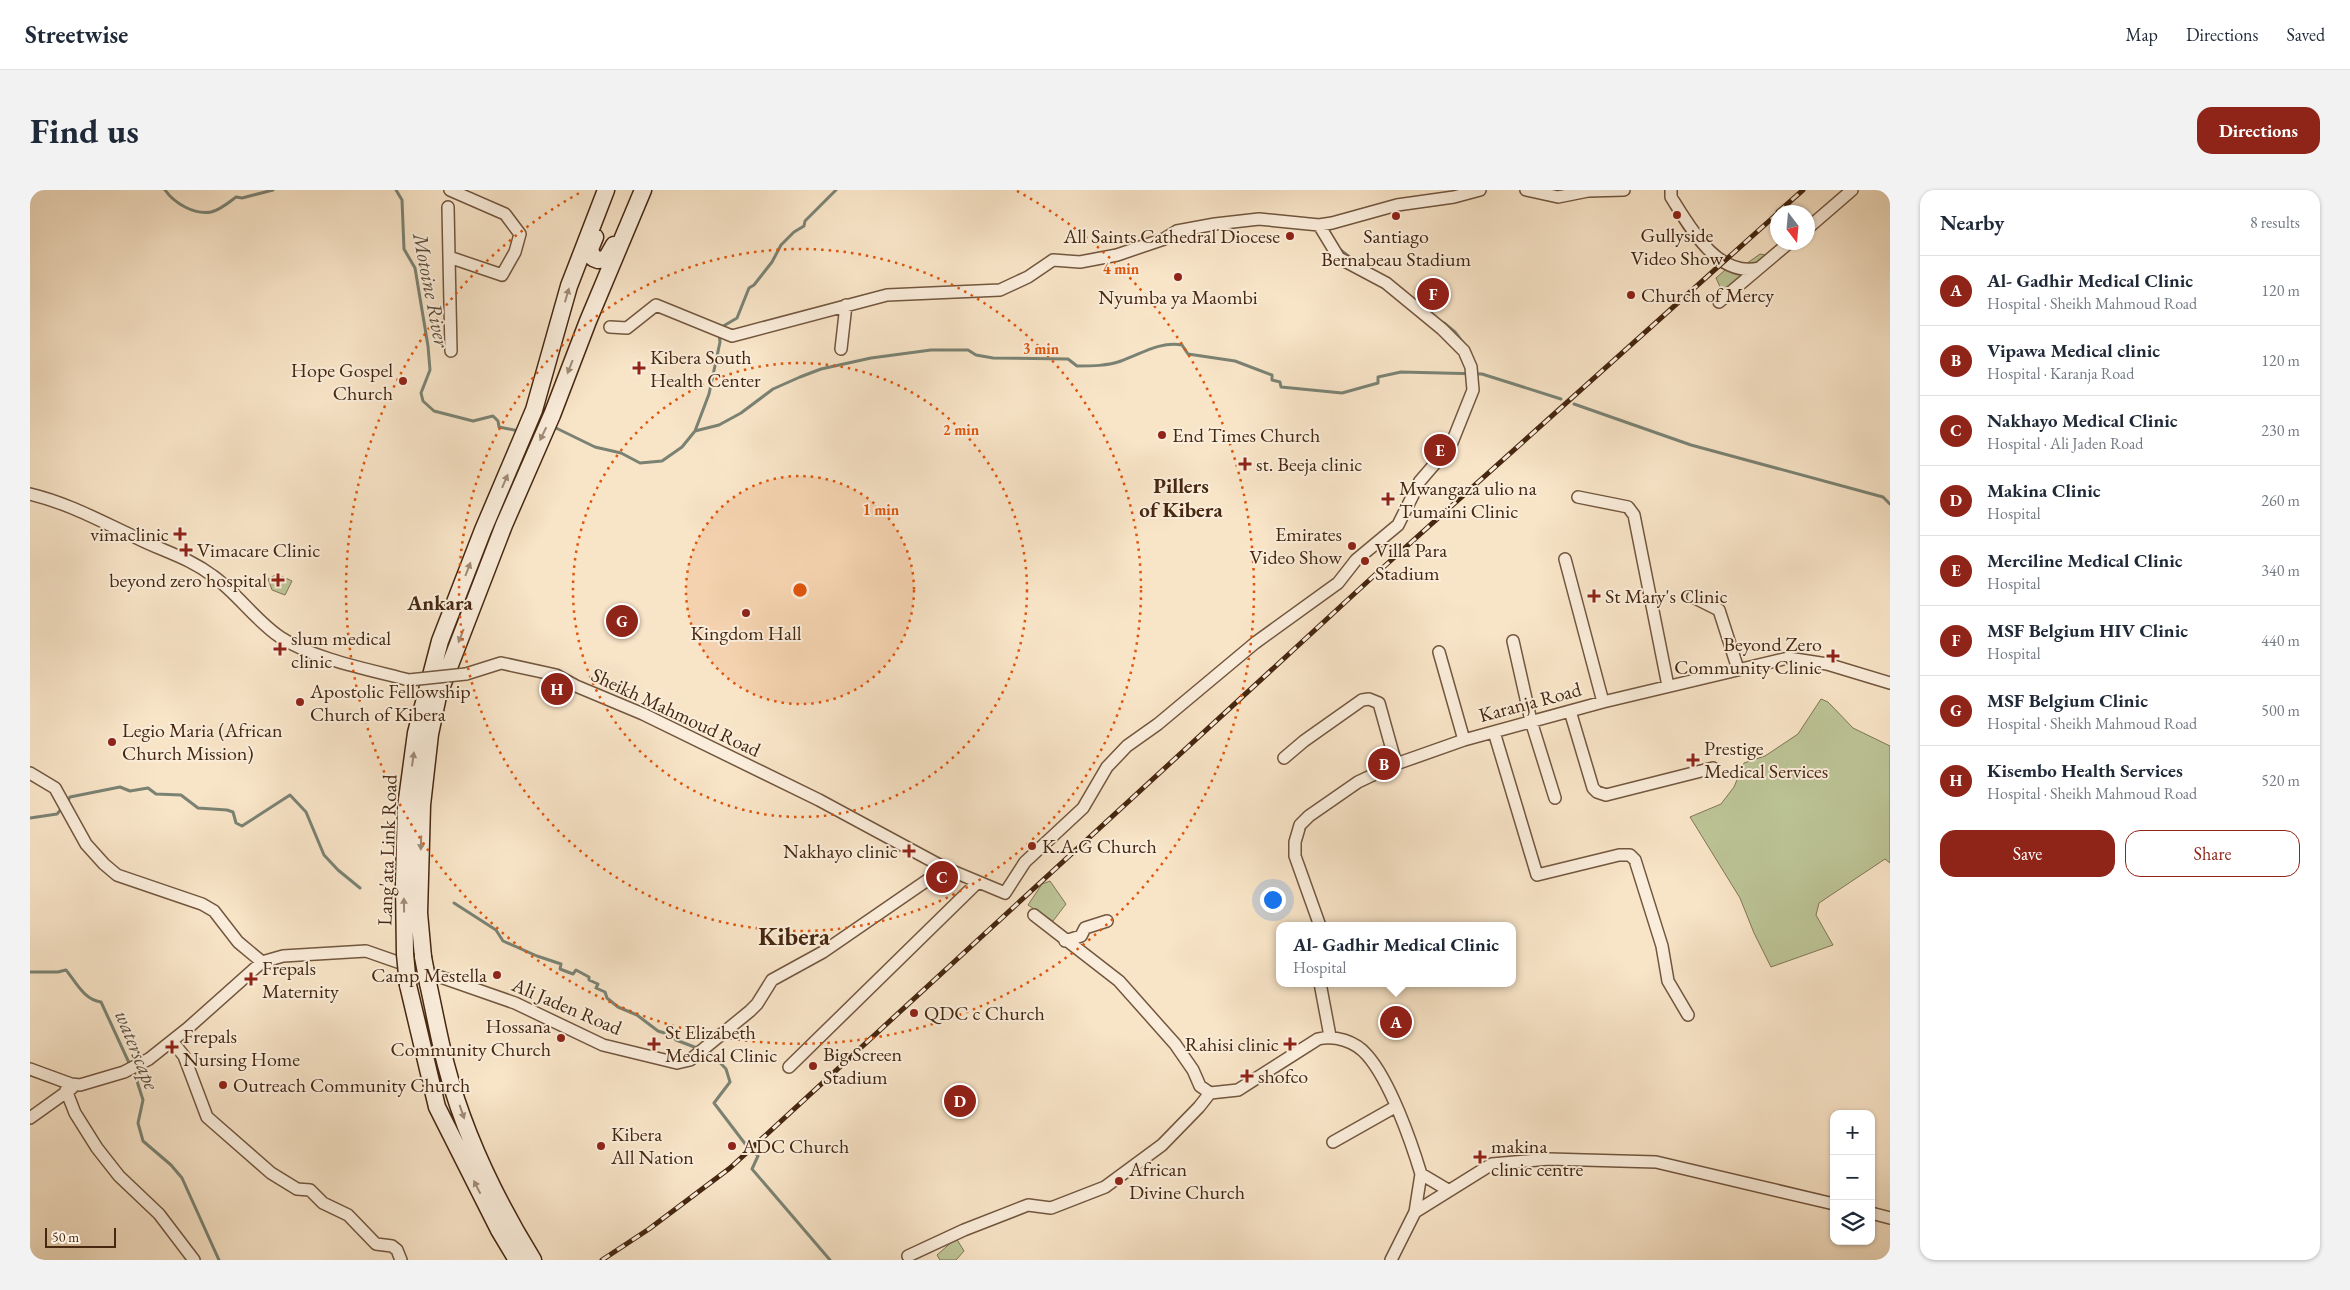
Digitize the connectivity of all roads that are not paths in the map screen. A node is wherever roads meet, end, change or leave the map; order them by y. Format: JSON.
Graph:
{"nodes":[{"id":1,"x":450,"y":190,"type":"edge"},
{"id":2,"x":607,"y":190,"type":"edge"},
{"id":3,"x":638,"y":190,"type":"edge"},
{"id":4,"x":643,"y":190,"type":"edge"},
{"id":5,"x":1480,"y":190,"type":"edge"},
{"id":6,"x":1526,"y":190,"type":"edge"},
{"id":7,"x":1624,"y":190,"type":"edge"},
{"id":8,"x":1670,"y":190,"type":"edge"},
{"id":9,"x":1852,"y":190,"type":"edge"},
{"id":10,"x":448,"y":207,"type":"dead end"},
{"id":11,"x":1815,"y":222,"type":"edge"},
{"id":12,"x":1319,"y":225,"type":"junction"},
{"id":13,"x":1780,"y":250,"type":"edge"},
{"id":14,"x":449,"y":258,"type":"junction"},
{"id":15,"x":1759,"y":268,"type":"junction"},
{"id":16,"x":1719,"y":302,"type":"dead end"},
{"id":17,"x":846,"y":305,"type":"junction"},
{"id":18,"x":610,"y":327,"type":"dead end"},
{"id":19,"x":841,"y":349,"type":"dead end"},
{"id":20,"x":450,"y":351,"type":"dead end"},
{"id":21,"x":30,"y":494,"type":"edge"},
{"id":22,"x":1578,"y":497,"type":"dead end"},
{"id":23,"x":1565,"y":559,"type":"dead end"},
{"id":24,"x":1693,"y":598,"type":"dead end"},
{"id":25,"x":1513,"y":641,"type":"dead end"},
{"id":26,"x":1439,"y":652,"type":"dead end"},
{"id":27,"x":1738,"y":669,"type":"junction"},
{"id":28,"x":1890,"y":684,"type":"edge"},
{"id":29,"x":1668,"y":686,"type":"junction"},
{"id":30,"x":1603,"y":702,"type":"junction"},
{"id":31,"x":1570,"y":711,"type":"junction"},
{"id":32,"x":1531,"y":721,"type":"junction"},
{"id":33,"x":1494,"y":732,"type":"junction"},
{"id":34,"x":1464,"y":740,"type":"junction"},
{"id":35,"x":1284,"y":758,"type":"dead end"},
{"id":36,"x":1396,"y":764,"type":"junction"},
{"id":37,"x":1713,"y":768,"type":"dead end"},
{"id":38,"x":30,"y":773,"type":"edge"},
{"id":39,"x":1556,"y":798,"type":"dead end"},
{"id":40,"x":945,"y":868,"type":"junction"},
{"id":41,"x":978,"y":882,"type":"junction"},
{"id":42,"x":1034,"y":915,"type":"dead end"},
{"id":43,"x":1107,"y":921,"type":"dead end"},
{"id":44,"x":1319,"y":922,"type":"edge"},
{"id":45,"x":1065,"y":941,"type":"junction"},
{"id":46,"x":262,"y":962,"type":"junction"},
{"id":47,"x":1321,"y":987,"type":"edge"},
{"id":48,"x":1688,"y":1015,"type":"dead end"},
{"id":49,"x":1330,"y":1036,"type":"junction"},
{"id":50,"x":172,"y":1041,"type":"junction"},
{"id":51,"x":789,"y":1067,"type":"dead end"},
{"id":52,"x":30,"y":1069,"type":"edge"},
{"id":53,"x":80,"y":1085,"type":"junction"},
{"id":54,"x":66,"y":1090,"type":"junction"},
{"id":55,"x":1210,"y":1093,"type":"junction"},
{"id":56,"x":1395,"y":1107,"type":"junction"},
{"id":57,"x":30,"y":1118,"type":"edge"},
{"id":58,"x":1333,"y":1142,"type":"dead end"},
{"id":59,"x":1421,"y":1174,"type":"junction"},
{"id":60,"x":1448,"y":1190,"type":"junction"},
{"id":61,"x":1830,"y":1203,"type":"edge"},
{"id":62,"x":1415,"y":1212,"type":"junction"},
{"id":63,"x":1875,"y":1214,"type":"edge"},
{"id":64,"x":1890,"y":1218,"type":"edge"},
{"id":65,"x":908,"y":1256,"type":"dead end"},
{"id":66,"x":194,"y":1260,"type":"edge"},
{"id":67,"x":401,"y":1260,"type":"edge"},
{"id":68,"x":517,"y":1260,"type":"edge"},
{"id":69,"x":534,"y":1260,"type":"edge"},
{"id":70,"x":1391,"y":1260,"type":"edge"}],
"edges":[{"from":1,"to":14,"type":"street"},
{"from":2,"to":3,"type":"main road"},
{"from":68,"to":2,"type":"main road","name":"Lang'ata Link Road","one_way":true,"bridge":true},
{"from":4,"to":69,"type":"main road","name":"Lang'ata Link Road","one_way":true,"bridge":true},
{"from":5,"to":12,"type":"street"},
{"from":6,"to":7,"type":"street"},
{"from":8,"to":15,"type":"street"},
{"from":9,"to":11,"type":"street"},
{"from":10,"to":14,"type":"street"},
{"from":12,"to":17,"type":"street"},
{"from":12,"to":41,"type":"street","name":"Sheikh Mahmoud Road"},
{"from":13,"to":15,"type":"street"},
{"from":14,"to":20,"type":"street"},
{"from":15,"to":16,"type":"street"},
{"from":17,"to":18,"type":"street"},
{"from":17,"to":19,"type":"street"},
{"from":21,"to":40,"type":"street","name":"Sheikh Mahmoud Road","bridge":true},
{"from":22,"to":29,"type":"street"},
{"from":23,"to":30,"type":"street"},
{"from":24,"to":27,"type":"street"},
{"from":25,"to":32,"type":"street"},
{"from":26,"to":34,"type":"street"},
{"from":27,"to":28,"type":"street","name":"Karanja Road"},
{"from":27,"to":29,"type":"street","name":"Karanja Road"},
{"from":29,"to":30,"type":"street","name":"Karanja Road"},
{"from":30,"to":31,"type":"street","name":"Karanja Road"},
{"from":31,"to":32,"type":"street","name":"Karanja Road"},
{"from":31,"to":37,"type":"street"},
{"from":32,"to":33,"type":"street","name":"Karanja Road"},
{"from":32,"to":39,"type":"street"},
{"from":33,"to":34,"type":"street","name":"Karanja Road"},
{"from":33,"to":48,"type":"street"},
{"from":34,"to":36,"type":"street","name":"Karanja Road"},
{"from":35,"to":36,"type":"street"},
{"from":36,"to":44,"type":"street","name":"Karanja Road"},
{"from":38,"to":46,"type":"street"},
{"from":40,"to":41,"type":"street","name":"Sheikh Mahmoud Road"},
{"from":40,"to":46,"type":"street","name":"Ali Jaden Road"},
{"from":41,"to":51,"type":"street"},
{"from":42,"to":45,"type":"street"},
{"from":43,"to":45,"type":"street"},
{"from":45,"to":55,"type":"street"},
{"from":46,"to":50,"type":"street","name":"Ali Jaden Road"},
{"from":47,"to":49,"type":"street"},
{"from":49,"to":55,"type":"street"},
{"from":49,"to":56,"type":"street"},
{"from":50,"to":53,"type":"street","name":"Ali Jaden Road"},
{"from":50,"to":67,"type":"street"},
{"from":52,"to":53,"type":"street"},
{"from":53,"to":54,"type":"street","name":"Ali Jaden Road"},
{"from":54,"to":57,"type":"street","name":"Ali Jaden Road"},
{"from":54,"to":66,"type":"street"},
{"from":55,"to":65,"type":"street"},
{"from":56,"to":58,"type":"street"},
{"from":56,"to":59,"type":"street"},
{"from":59,"to":60,"type":"street"},
{"from":59,"to":62,"type":"street"},
{"from":60,"to":61,"type":"street"},
{"from":60,"to":62,"type":"street"},
{"from":62,"to":70,"type":"street"},
{"from":63,"to":64,"type":"street"}]}
